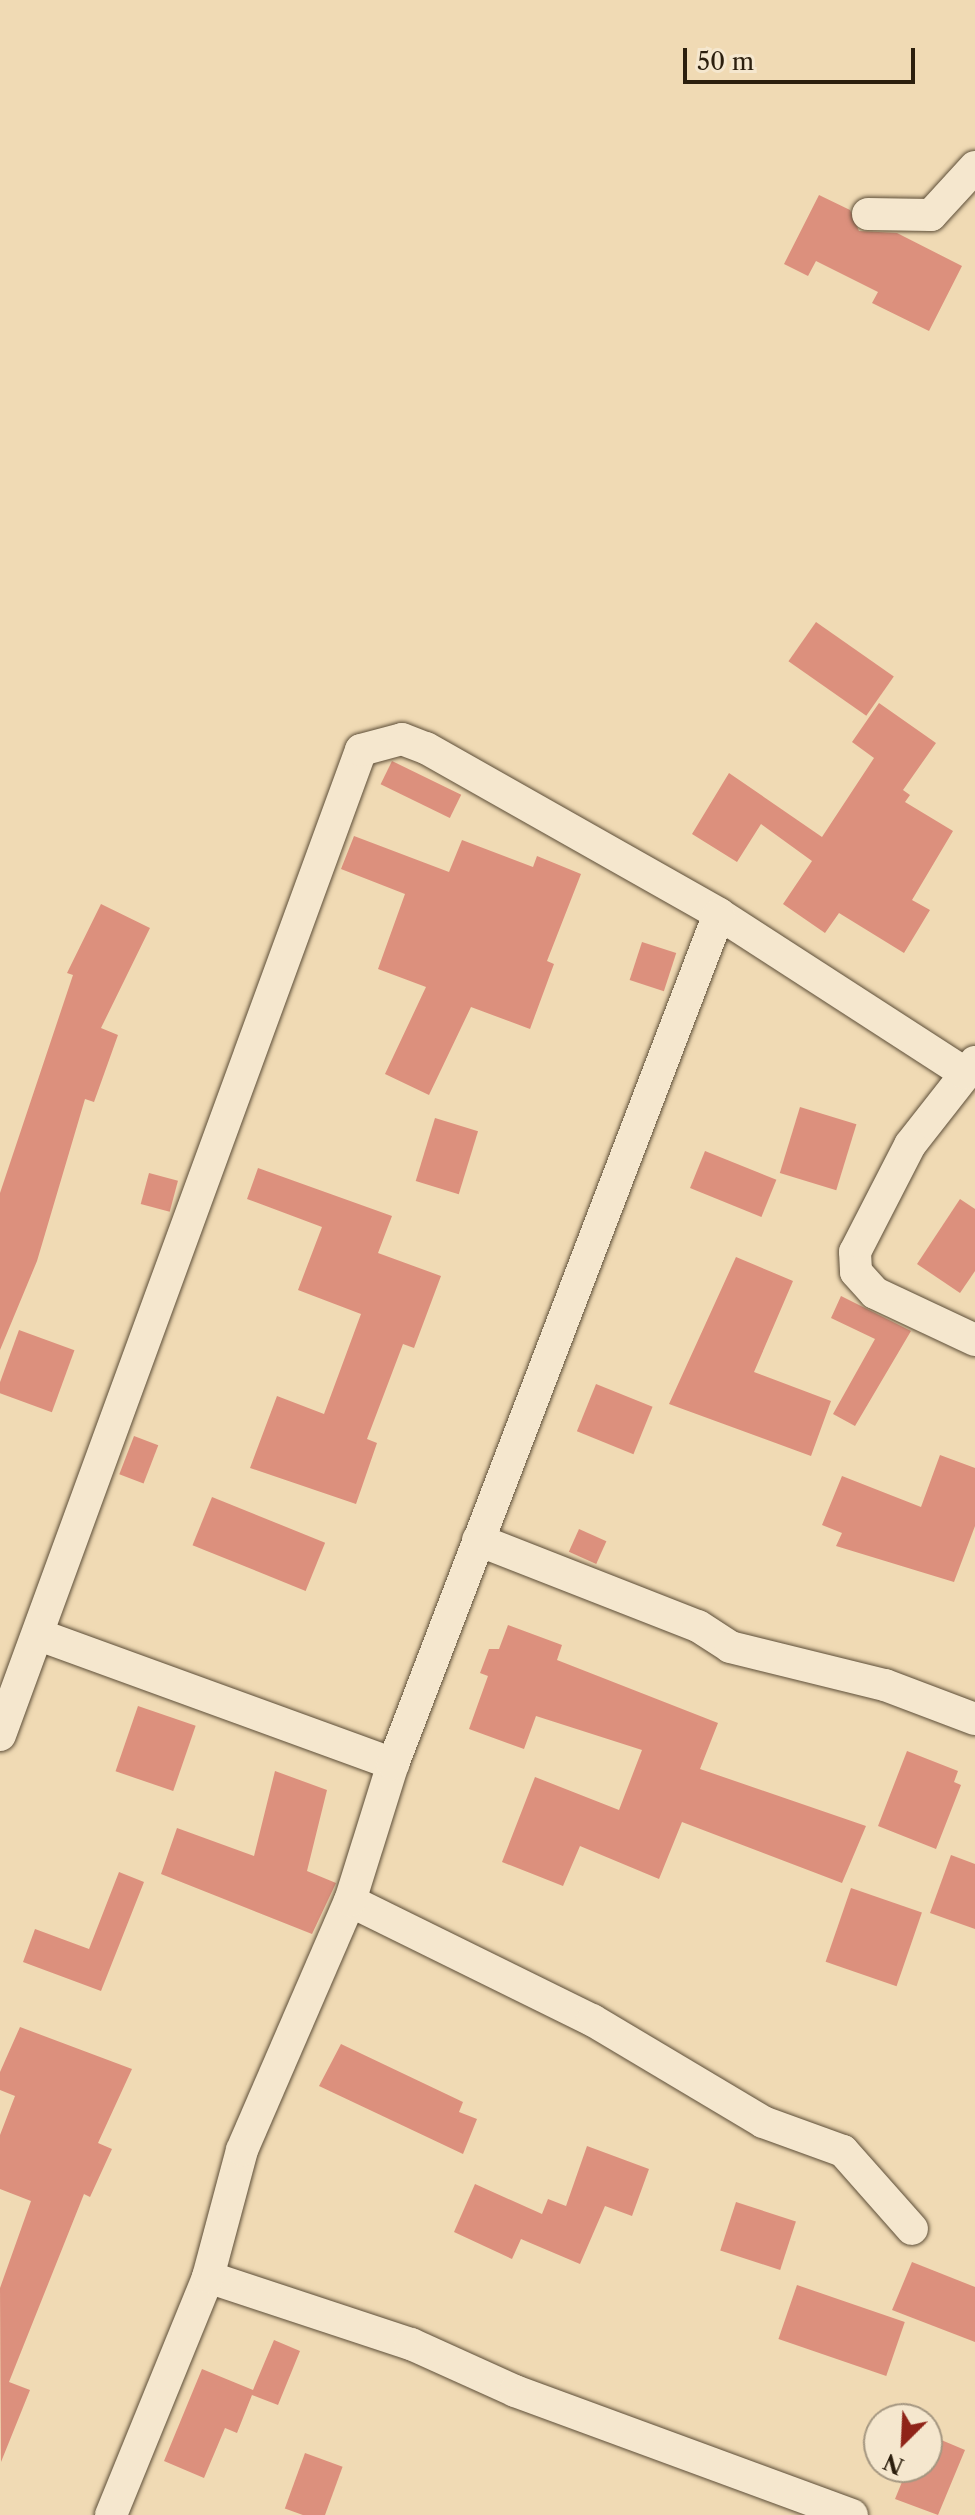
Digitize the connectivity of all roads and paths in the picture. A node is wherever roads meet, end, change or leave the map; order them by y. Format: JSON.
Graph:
{"nodes":[{"id":1,"x":975,"y":167,"type":"edge"},
{"id":2,"x":868,"y":214,"type":"dead end"},
{"id":3,"x":719,"y":914,"type":"junction"},
{"id":4,"x":970,"y":1068,"type":"edge"},
{"id":5,"x":975,"y":1340,"type":"edge"},
{"id":6,"x":478,"y":1540,"type":"junction"},
{"id":7,"x":42,"y":1636,"type":"junction"},
{"id":8,"x":975,"y":1719,"type":"edge"},
{"id":9,"x":0,"y":1735,"type":"edge"},
{"id":10,"x":393,"y":1764,"type":"junction"},
{"id":11,"x":350,"y":1901,"type":"junction"},
{"id":12,"x":912,"y":2229,"type":"dead end"},
{"id":13,"x":208,"y":2277,"type":"junction"},
{"id":14,"x":111,"y":2515,"type":"edge"},
{"id":15,"x":852,"y":2515,"type":"edge"}],
"edges":[{"from":1,"to":2,"type":"street"},
{"from":3,"to":4,"type":"street"},
{"from":3,"to":6,"type":"street"},
{"from":3,"to":7,"type":"street"},
{"from":4,"to":5,"type":"street"},
{"from":6,"to":8,"type":"street"},
{"from":6,"to":10,"type":"street"},
{"from":7,"to":9,"type":"street"},
{"from":7,"to":10,"type":"street"},
{"from":10,"to":11,"type":"street"},
{"from":11,"to":12,"type":"street"},
{"from":11,"to":13,"type":"street"},
{"from":13,"to":14,"type":"street"},
{"from":13,"to":15,"type":"street"}]}
